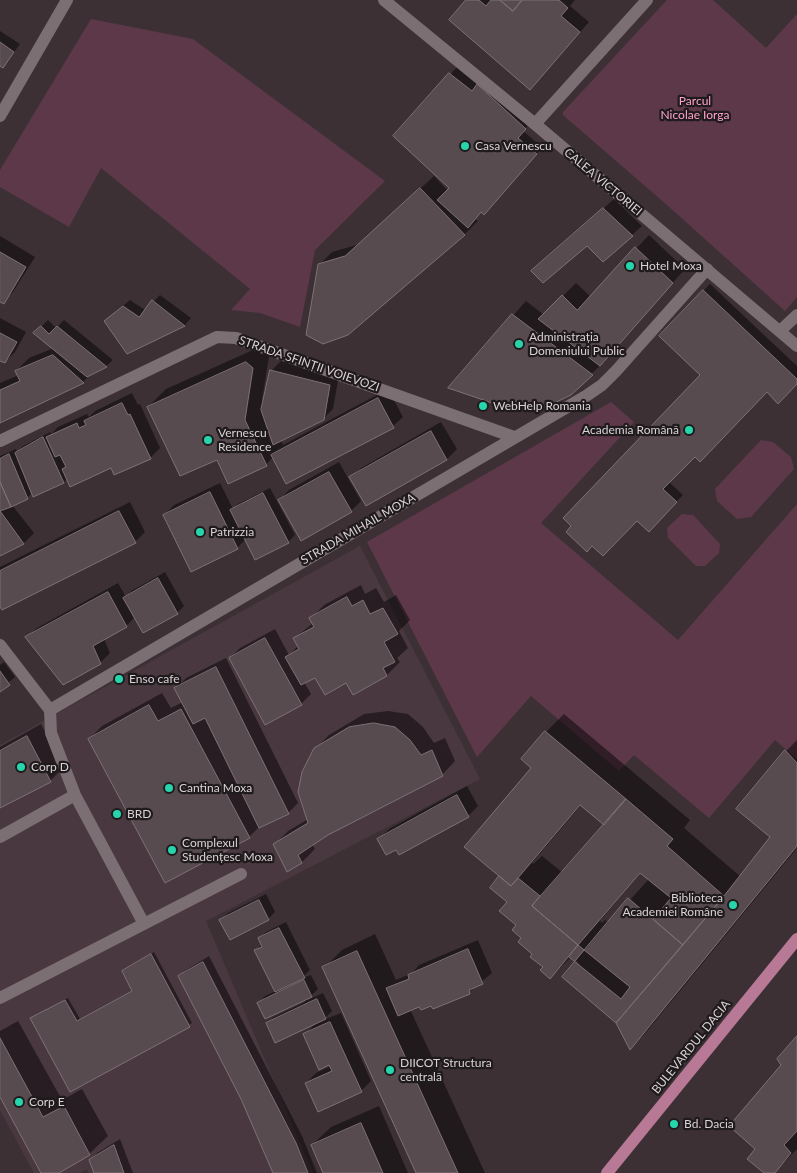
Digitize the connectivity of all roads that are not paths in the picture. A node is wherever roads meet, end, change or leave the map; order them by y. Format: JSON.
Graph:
{"nodes":[{"id":1,"x":66,"y":0,"type":"edge"},
{"id":2,"x":384,"y":0,"type":"edge"},
{"id":3,"x":647,"y":0,"type":"edge"},
{"id":4,"x":0,"y":116,"type":"edge"},
{"id":5,"x":535,"y":124,"type":"junction"},
{"id":6,"x":707,"y":269,"type":"junction"},
{"id":7,"x":797,"y":316,"type":"edge"},
{"id":8,"x":780,"y":331,"type":"junction"},
{"id":9,"x":797,"y":346,"type":"edge"},
{"id":10,"x":514,"y":437,"type":"junction"},
{"id":11,"x":0,"y":441,"type":"edge"},
{"id":12,"x":0,"y":645,"type":"edge"},
{"id":13,"x":50,"y":710,"type":"junction"},
{"id":14,"x":75,"y":794,"type":"junction"},
{"id":15,"x":0,"y":836,"type":"edge"},
{"id":16,"x":241,"y":874,"type":"dead end"},
{"id":17,"x":144,"y":924,"type":"junction"},
{"id":18,"x":797,"y":939,"type":"edge"},
{"id":19,"x":0,"y":998,"type":"edge"},
{"id":20,"x":608,"y":1173,"type":"edge"}],
"edges":[{"from":1,"to":4,"type":"street"},
{"from":2,"to":5,"type":"street","name":"CALEA VICTORIEI"},
{"from":3,"to":5,"type":"street"},
{"from":5,"to":6,"type":"street","name":"CALEA VICTORIEI"},
{"from":6,"to":8,"type":"street","name":"CALEA VICTORIEI"},
{"from":6,"to":10,"type":"street","name":"STRADA MIHAIL MOXA"},
{"from":7,"to":8,"type":"street"},
{"from":8,"to":9,"type":"street","name":"CALEA VICTORIEI"},
{"from":10,"to":11,"type":"street","name":"STRADA SFINȚII VOIEVOZI"},
{"from":10,"to":13,"type":"street","name":"STRADA MIHAIL MOXA"},
{"from":12,"to":13,"type":"street"},
{"from":13,"to":14,"type":"street"},
{"from":14,"to":15,"type":"street"},
{"from":14,"to":17,"type":"street"},
{"from":16,"to":17,"type":"street"},
{"from":17,"to":19,"type":"street"},
{"from":18,"to":20,"type":"main road","name":"BULEVARDUL DACIA"}]}
